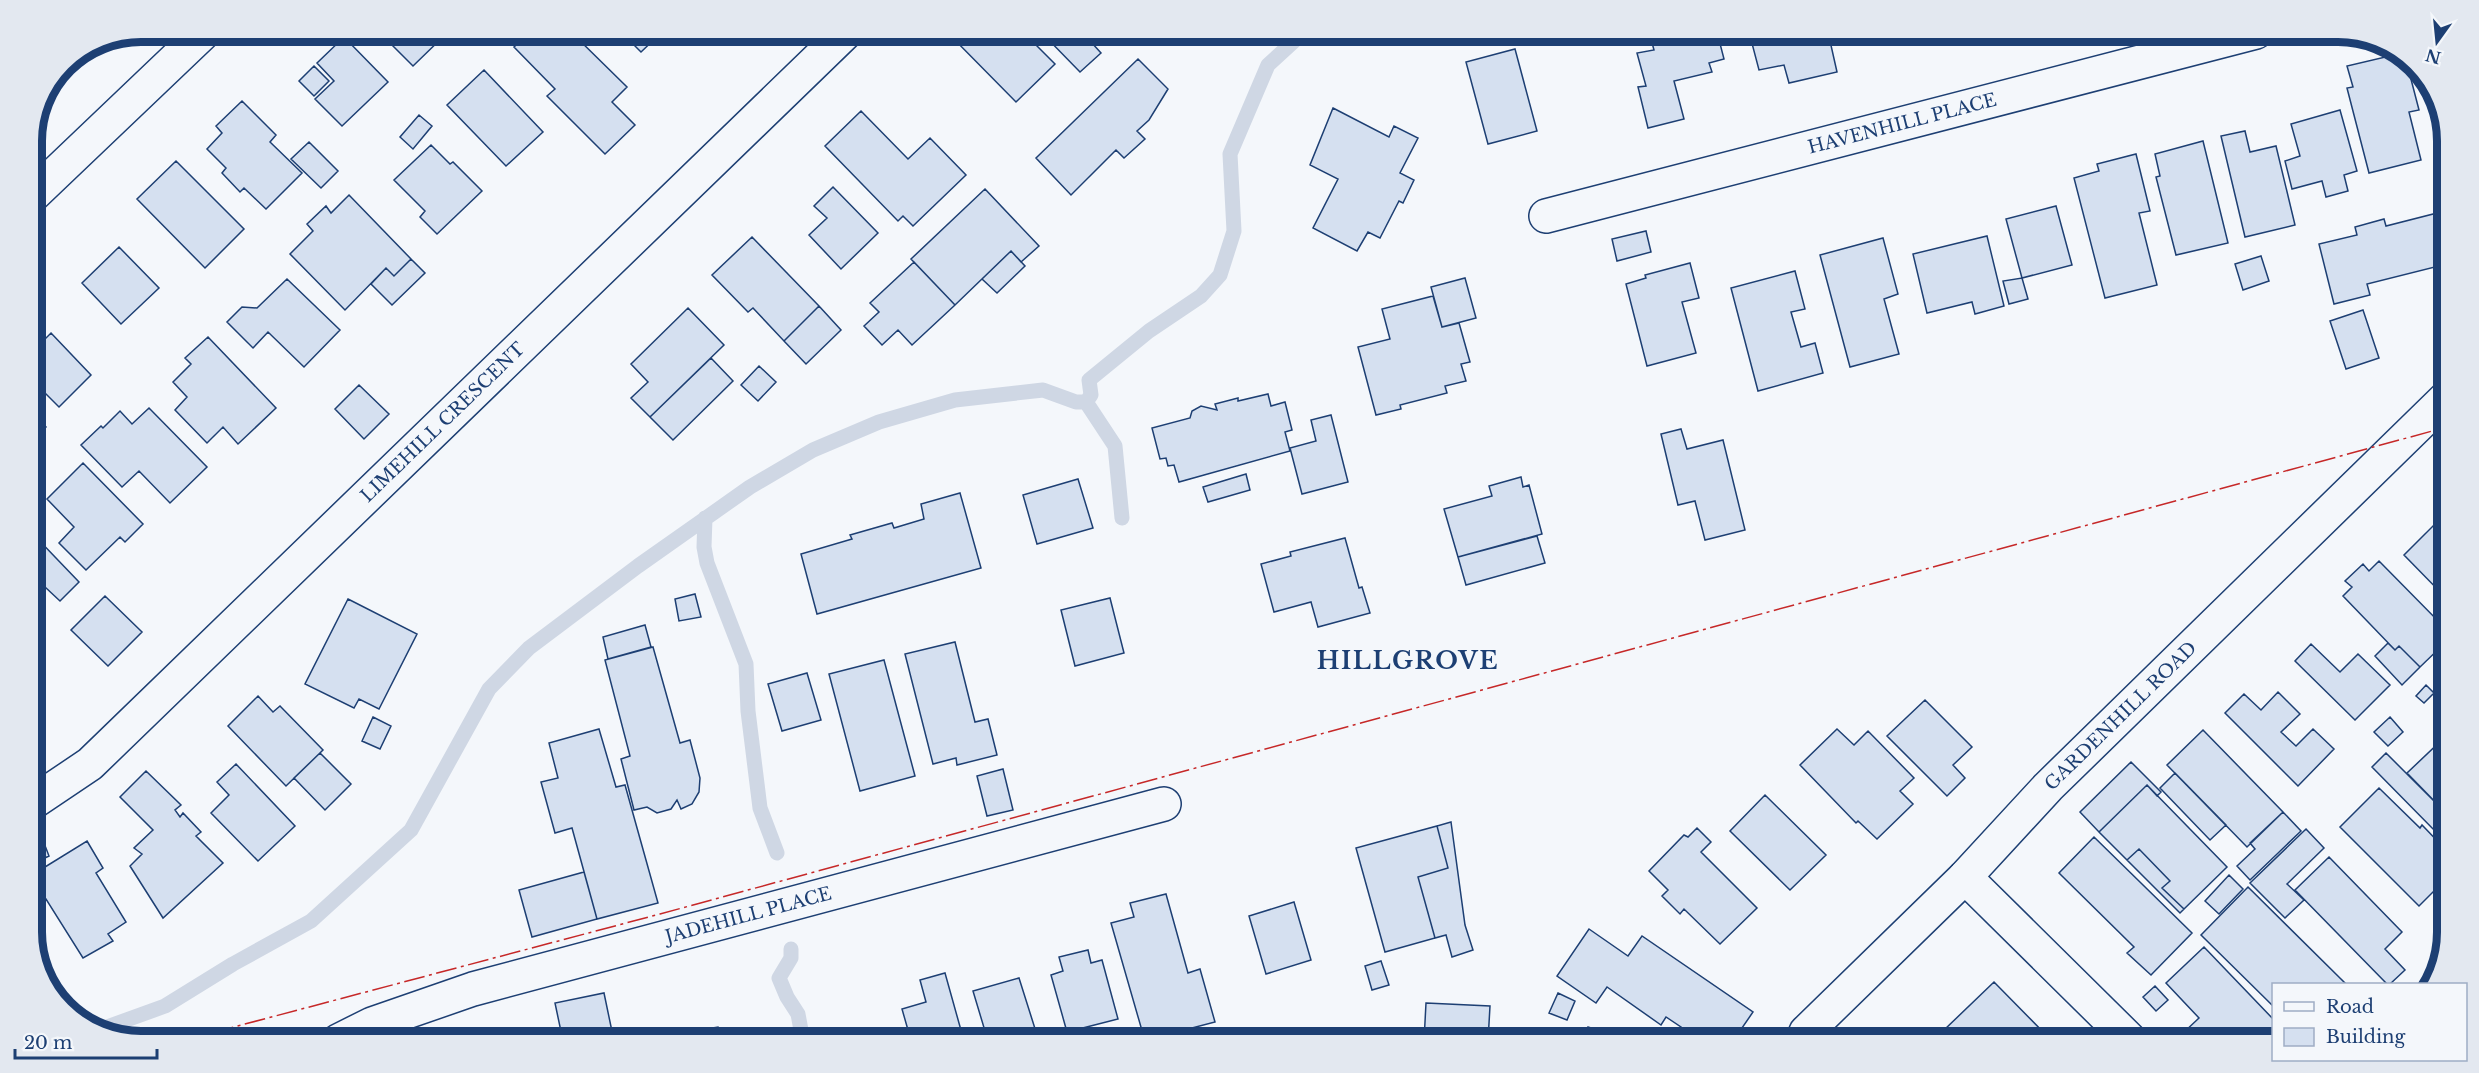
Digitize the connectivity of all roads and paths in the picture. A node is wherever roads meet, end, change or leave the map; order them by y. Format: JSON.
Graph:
{"nodes":[{"id":1,"x":194,"y":42,"type":"edge"},
{"id":2,"x":836,"y":42,"type":"edge"},
{"id":3,"x":2217,"y":42,"type":"edge"},
{"id":4,"x":42,"y":186,"type":"edge"},
{"id":5,"x":1546,"y":216,"type":"dead end"},
{"id":6,"x":2437,"y":407,"type":"edge"},
{"id":7,"x":42,"y":796,"type":"edge"},
{"id":8,"x":1164,"y":804,"type":"dead end"},
{"id":9,"x":1965,"y":877,"type":"junction"},
{"id":10,"x":358,"y":1031,"type":"edge"},
{"id":11,"x":1807,"y":1031,"type":"edge"},
{"id":12,"x":2121,"y":1031,"type":"edge"}],
"edges":[{"from":1,"to":4,"type":"street"},
{"from":2,"to":7,"type":"street","name":"LIMEHILL CRESCENT"},
{"from":3,"to":5,"type":"street","name":"HAVENHILL PLACE"},
{"from":6,"to":9,"type":"street","name":"GARDENHILL ROAD"},
{"from":8,"to":10,"type":"street","name":"JADEHILL PLACE"},
{"from":9,"to":11,"type":"street","name":"GARDENHILL ROAD"},
{"from":9,"to":12,"type":"street"}]}
